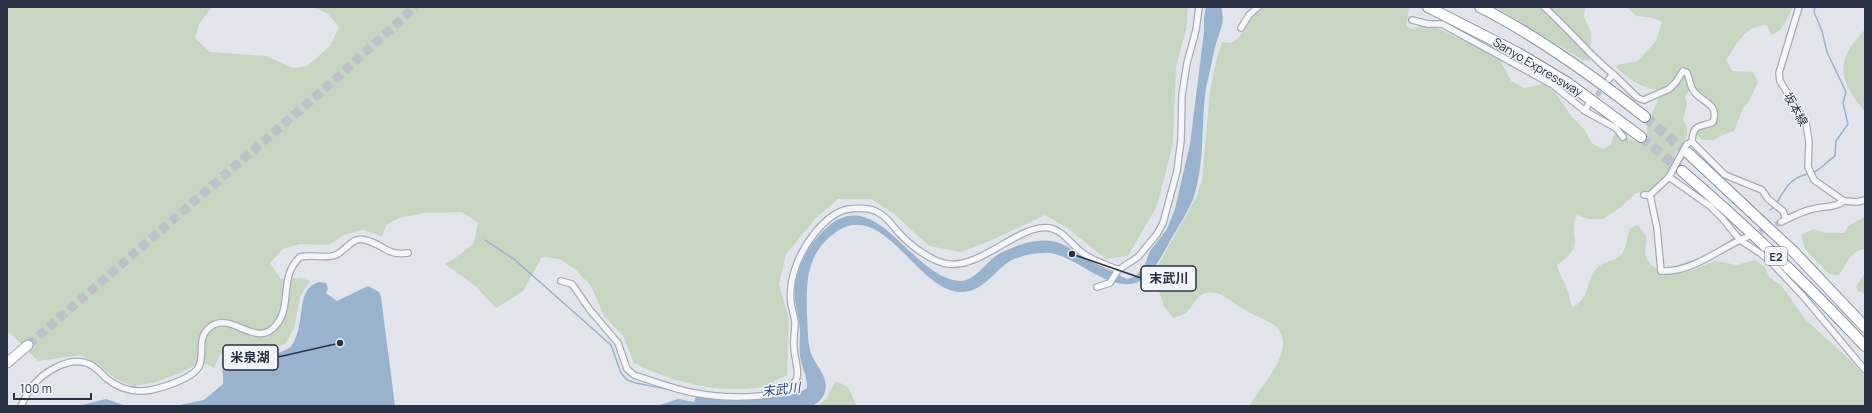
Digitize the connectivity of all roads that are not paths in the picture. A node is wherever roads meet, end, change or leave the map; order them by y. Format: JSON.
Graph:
{"nodes":[{"id":1,"x":1199,"y":7,"type":"edge"},
{"id":2,"x":1258,"y":7,"type":"edge"},
{"id":3,"x":1428,"y":7,"type":"edge"},
{"id":4,"x":1544,"y":7,"type":"edge"},
{"id":5,"x":1799,"y":7,"type":"edge"},
{"id":6,"x":1484,"y":9,"type":"edge"},
{"id":7,"x":1412,"y":20,"type":"dead end"},
{"id":8,"x":1241,"y":28,"type":"dead end"},
{"id":9,"x":1645,"y":117,"type":"tunnel mouth"},
{"id":10,"x":1623,"y":137,"type":"dead end"},
{"id":11,"x":1641,"y":137,"type":"tunnel mouth"},
{"id":12,"x":1692,"y":142,"type":"junction"},
{"id":13,"x":1688,"y":154,"type":"tunnel mouth"},
{"id":14,"x":1682,"y":170,"type":"tunnel mouth"},
{"id":15,"x":1669,"y":177,"type":"junction"},
{"id":16,"x":1865,"y":200,"type":"edge"},
{"id":17,"x":1844,"y":201,"type":"junction"},
{"id":18,"x":1738,"y":237,"type":"junction"},
{"id":19,"x":1748,"y":237,"type":"tunnel mouth"},
{"id":20,"x":408,"y":253,"type":"dead end"},
{"id":21,"x":1118,"y":271,"type":"junction"},
{"id":22,"x":562,"y":281,"type":"dead end"},
{"id":23,"x":1097,"y":287,"type":"dead end"},
{"id":24,"x":1865,"y":327,"type":"edge"},
{"id":25,"x":28,"y":345,"type":"tunnel mouth"},
{"id":26,"x":1865,"y":346,"type":"edge"},
{"id":27,"x":7,"y":363,"type":"edge"},
{"id":28,"x":1865,"y":370,"type":"edge"},
{"id":29,"x":21,"y":406,"type":"edge"}],
"edges":[{"from":1,"to":21,"type":"street"},
{"from":2,"to":8,"type":"street"},
{"from":3,"to":11,"type":"highway","name":"Sanyo Expressway"},
{"from":4,"to":12,"type":"street"},
{"from":5,"to":17,"type":"street","name":"坂本線"},
{"from":6,"to":9,"type":"highway","name":"Sanyo Expressway"},
{"from":7,"to":10,"type":"street"},
{"from":12,"to":15,"type":"street"},
{"from":12,"to":17,"type":"street"},
{"from":13,"to":24,"type":"highway","number":"E2"},
{"from":14,"to":26,"type":"highway","number":"E2"},
{"from":15,"to":18,"type":"street"},
{"from":15,"to":18,"type":"street"},
{"from":16,"to":17,"type":"street"},
{"from":18,"to":19,"type":"street"},
{"from":18,"to":28,"type":"street"},
{"from":20,"to":29,"type":"street"},
{"from":21,"to":22,"type":"street"},
{"from":21,"to":23,"type":"street"},
{"from":25,"to":27,"type":"main road"}]}
